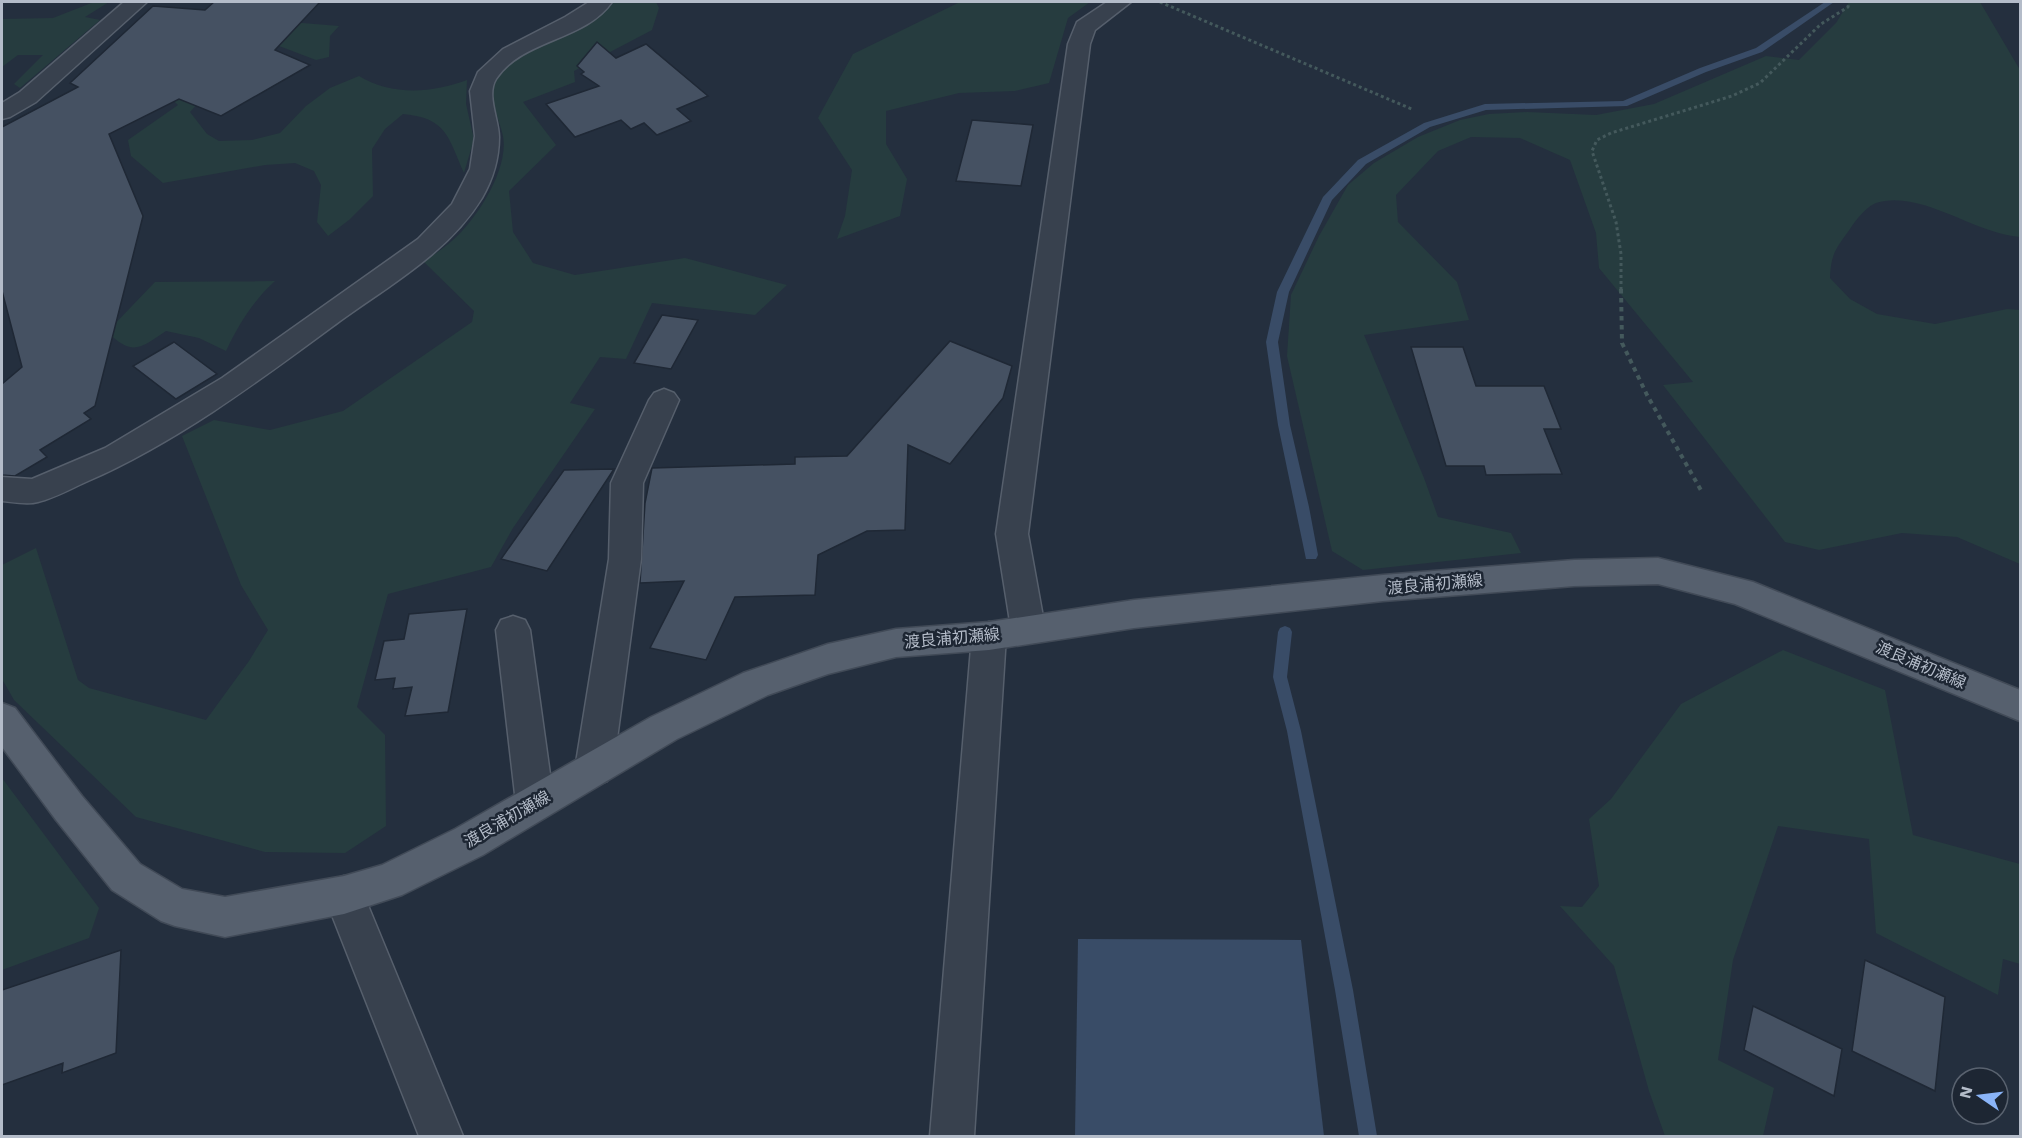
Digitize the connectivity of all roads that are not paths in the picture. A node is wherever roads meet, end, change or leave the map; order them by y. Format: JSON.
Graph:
{"nodes":[{"id":1,"x":136,"y":2,"type":"edge"},
{"id":2,"x":601,"y":2,"type":"edge"},
{"id":3,"x":1120,"y":2,"type":"edge"},
{"id":4,"x":2,"y":112,"type":"edge"},
{"id":5,"x":664,"y":400,"type":"dead end"},
{"id":6,"x":2,"y":489,"type":"edge"},
{"id":7,"x":1028,"y":628,"type":"junction"},
{"id":8,"x":513,"y":630,"type":"dead end"},
{"id":9,"x":988,"y":636,"type":"junction"},
{"id":10,"x":2020,"y":706,"type":"edge"},
{"id":11,"x":2,"y":718,"type":"edge"},
{"id":12,"x":594,"y":769,"type":"junction"},
{"id":13,"x":535,"y":803,"type":"junction"},
{"id":14,"x":344,"y":895,"type":"junction"},
{"id":15,"x":441,"y":1137,"type":"edge"},
{"id":16,"x":952,"y":1137,"type":"edge"}],
"edges":[{"from":1,"to":4,"type":"street"},
{"from":2,"to":6,"type":"street"},
{"from":3,"to":7,"type":"street"},
{"from":5,"to":12,"type":"street"},
{"from":7,"to":9,"type":"main road","name":"渡良浦初瀬線"},
{"from":7,"to":10,"type":"main road","name":"渡良浦初瀬線"},
{"from":8,"to":13,"type":"street"},
{"from":9,"to":12,"type":"main road","name":"渡良浦初瀬線"},
{"from":9,"to":16,"type":"street"},
{"from":11,"to":14,"type":"main road","name":"渡良浦初瀬線"},
{"from":12,"to":13,"type":"main road","name":"渡良浦初瀬線"},
{"from":13,"to":14,"type":"main road","name":"渡良浦初瀬線"},
{"from":14,"to":15,"type":"street"}]}
